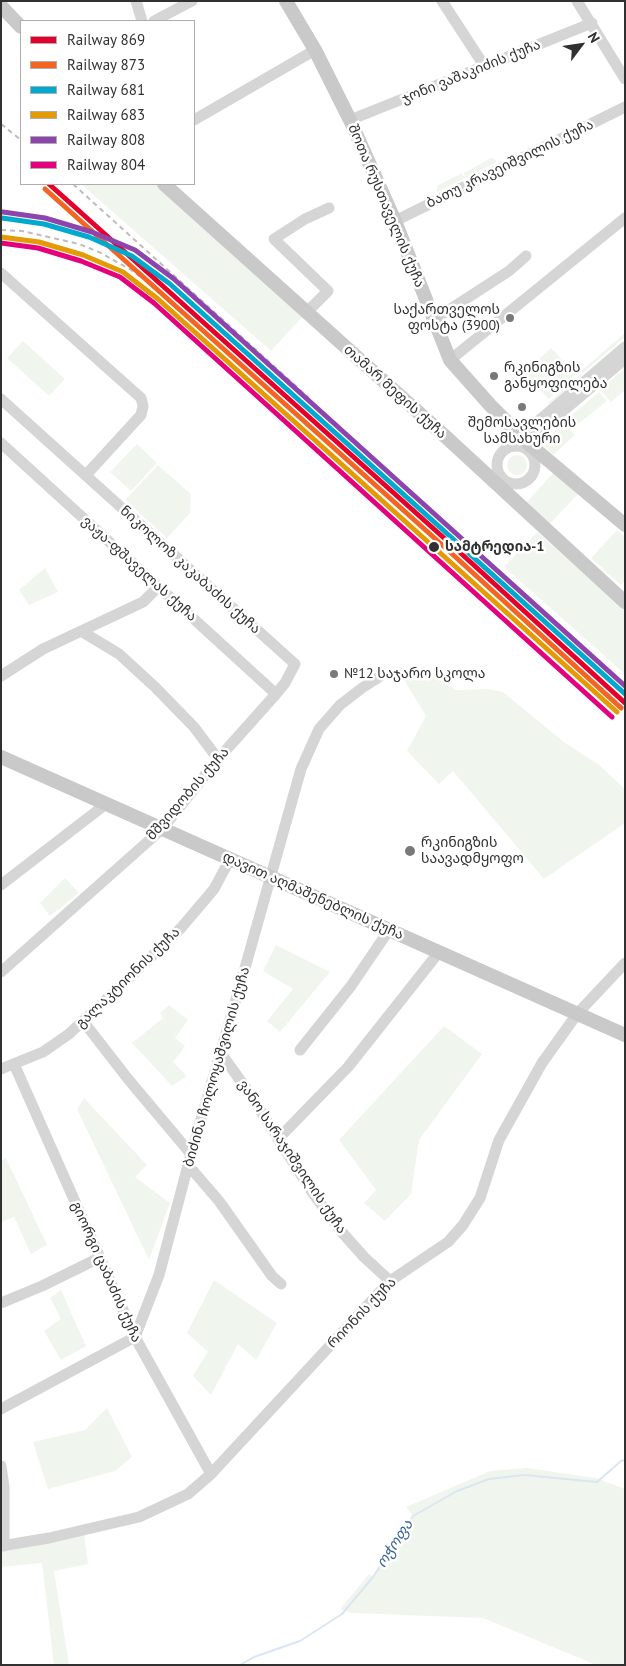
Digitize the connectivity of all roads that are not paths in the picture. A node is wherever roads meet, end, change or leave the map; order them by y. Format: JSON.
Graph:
{"nodes":[{"id":1,"x":136,"y":1,"type":"edge"},
{"id":2,"x":192,"y":1,"type":"edge"},
{"id":3,"x":286,"y":1,"type":"edge"},
{"id":4,"x":442,"y":1,"type":"edge"},
{"id":5,"x":577,"y":1,"type":"edge"},
{"id":6,"x":1,"y":6,"type":"edge"},
{"id":7,"x":142,"y":20,"type":"edge"},
{"id":8,"x":156,"y":20,"type":"edge"},
{"id":9,"x":592,"y":23,"type":"junction"},
{"id":10,"x":20,"y":26,"type":"edge"},
{"id":11,"x":315,"y":50,"type":"junction"},
{"id":12,"x":485,"y":67,"type":"junction"},
{"id":13,"x":625,"y":79,"type":"edge"},
{"id":14,"x":625,"y":107,"type":"edge"},
{"id":15,"x":195,"y":119,"type":"edge"},
{"id":16,"x":350,"y":120,"type":"junction"},
{"id":17,"x":165,"y":185,"type":"edge"},
{"id":18,"x":329,"y":208,"type":"dead end"},
{"id":19,"x":625,"y":218,"type":"edge"},
{"id":20,"x":395,"y":221,"type":"junction"},
{"id":21,"x":526,"y":256,"type":"dead end"},
{"id":22,"x":1,"y":273,"type":"edge"},
{"id":23,"x":307,"y":312,"type":"junction"},
{"id":24,"x":432,"y":318,"type":"junction"},
{"id":25,"x":625,"y":347,"type":"edge"},
{"id":26,"x":625,"y":359,"type":"edge"},
{"id":27,"x":450,"y":360,"type":"junction"},
{"id":28,"x":1,"y":399,"type":"edge"},
{"id":29,"x":1,"y":443,"type":"edge"},
{"id":30,"x":525,"y":446,"type":"junction"},
{"id":31,"x":86,"y":475,"type":"junction"},
{"id":32,"x":498,"y":481,"type":"junction"},
{"id":33,"x":517,"y":484,"type":"junction"},
{"id":34,"x":625,"y":525,"type":"edge"},
{"id":35,"x":158,"y":587,"type":"junction"},
{"id":36,"x":625,"y":602,"type":"edge"},
{"id":37,"x":81,"y":631,"type":"junction"},
{"id":38,"x":295,"y":664,"type":"joint"},
{"id":39,"x":1,"y":676,"type":"edge"},
{"id":40,"x":379,"y":677,"type":"dead end"},
{"id":41,"x":276,"y":694,"type":"junction"},
{"id":42,"x":1,"y":757,"type":"edge"},
{"id":43,"x":218,"y":759,"type":"junction"},
{"id":44,"x":106,"y":804,"type":"junction"},
{"id":45,"x":162,"y":829,"type":"junction"},
{"id":46,"x":230,"y":859,"type":"junction"},
{"id":47,"x":270,"y":877,"type":"junction"},
{"id":48,"x":1,"y":885,"type":"edge"},
{"id":49,"x":389,"y":930,"type":"junction"},
{"id":50,"x":439,"y":952,"type":"junction"},
{"id":51,"x":625,"y":962,"type":"edge"},
{"id":52,"x":1,"y":972,"type":"edge"},
{"id":53,"x":577,"y":1014,"type":"junction"},
{"id":54,"x":83,"y":1021,"type":"junction"},
{"id":55,"x":625,"y":1036,"type":"edge"},
{"id":56,"x":300,"y":1050,"type":"dead end"},
{"id":57,"x":220,"y":1052,"type":"junction"},
{"id":58,"x":14,"y":1064,"type":"junction"},
{"id":59,"x":1,"y":1069,"type":"edge"},
{"id":60,"x":278,"y":1139,"type":"junction"},
{"id":61,"x":191,"y":1154,"type":"junction"},
{"id":62,"x":188,"y":1165,"type":"junction"},
{"id":63,"x":99,"y":1258,"type":"junction"},
{"id":64,"x":390,"y":1281,"type":"junction"},
{"id":65,"x":281,"y":1284,"type":"dead end"},
{"id":66,"x":1,"y":1303,"type":"edge"},
{"id":67,"x":135,"y":1337,"type":"junction"},
{"id":68,"x":1,"y":1409,"type":"edge"},
{"id":69,"x":1,"y":1466,"type":"edge"},
{"id":70,"x":211,"y":1474,"type":"junction"},
{"id":71,"x":3,"y":1546,"type":"edge"}],
"edges":[{"from":1,"to":7,"type":"street"},
{"from":2,"to":8,"type":"street"},
{"from":3,"to":11,"type":"main road","name":"შოთა რუსთაველის ქუჩა"},
{"from":4,"to":12,"type":"street"},
{"from":5,"to":9,"type":"street"},
{"from":6,"to":10,"type":"main road"},
{"from":9,"to":12,"type":"street","name":"ჯონი ვაშაკიძის ქუჩა"},
{"from":9,"to":13,"type":"street"},
{"from":11,"to":15,"type":"street"},
{"from":11,"to":16,"type":"main road","name":"შოთა რუსთაველის ქუჩა"},
{"from":12,"to":16,"type":"street","name":"ჯონი ვაშაკიძის ქუჩა"},
{"from":14,"to":20,"type":"street","name":"ბათუ კრავეიშვილის ქუჩა"},
{"from":16,"to":20,"type":"main road","name":"შოთა რუსთაველის ქუჩა"},
{"from":17,"to":23,"type":"main road","name":"თამარ მეფის ქუჩა"},
{"from":18,"to":23,"type":"street"},
{"from":19,"to":27,"type":"street"},
{"from":20,"to":24,"type":"main road","name":"შოთა რუსთაველის ქუჩა"},
{"from":21,"to":24,"type":"street"},
{"from":22,"to":31,"type":"street"},
{"from":23,"to":32,"type":"main road","name":"თამარ მეფის ქუჩა"},
{"from":24,"to":27,"type":"main road","name":"შოთა რუსთაველის ქუჩა"},
{"from":25,"to":30,"type":"street"},
{"from":26,"to":30,"type":"street"},
{"from":27,"to":30,"type":"main road","name":"შოთა რუსთაველის ქუჩა"},
{"from":28,"to":31,"type":"street","name":"ნიკოლოზ კაკაბაძის ქუჩა"},
{"from":29,"to":35,"type":"street","name":"ვაჟა-ფშაველას ქუჩა"},
{"from":30,"to":32,"type":"street"},
{"from":30,"to":33,"type":"street"},
{"from":30,"to":34,"type":"main road","name":"შოთა რუსთაველის ქუჩა"},
{"from":31,"to":38,"type":"street","name":"ნიკოლოზ კაკაბაძის ქუჩა"},
{"from":32,"to":33,"type":"street"},
{"from":32,"to":33,"type":"street"},
{"from":32,"to":36,"type":"main road","name":"თამარ მეფის ქუჩა"},
{"from":35,"to":37,"type":"street"},
{"from":35,"to":41,"type":"street","name":"ვაჟა-ფშაველას ქუჩა"},
{"from":37,"to":39,"type":"street"},
{"from":37,"to":43,"type":"street"},
{"from":38,"to":41,"type":"street","name":"მშვიდობის ქუჩა"},
{"from":40,"to":47,"type":"street","name":"ბიძინა ჩოლოყაშვილის ქუჩა"},
{"from":41,"to":43,"type":"street","name":"მშვიდობის ქუჩა"},
{"from":42,"to":44,"type":"main road","name":"დავით აღმაშენებლის ქუჩა"},
{"from":43,"to":45,"type":"street","name":"მშვიდობის ქუჩა"},
{"from":44,"to":45,"type":"main road","name":"დავით აღმაშენებლის ქუჩა"},
{"from":44,"to":48,"type":"street"},
{"from":45,"to":46,"type":"main road","name":"დავით აღმაშენებლის ქუჩა"},
{"from":45,"to":52,"type":"street","name":"მშვიდობის ქუჩა"},
{"from":46,"to":47,"type":"main road","name":"დავით აღმაშენებლის ქუჩა"},
{"from":46,"to":54,"type":"street","name":"გალაკტიონის ქუჩა"},
{"from":47,"to":49,"type":"main road","name":"დავით აღმაშენებლის ქუჩა"},
{"from":47,"to":57,"type":"street","name":"ბიძინა ჩოლოყაშვილის ქუჩა"},
{"from":49,"to":50,"type":"main road","name":"დავით აღმაშენებლის ქუჩა"},
{"from":49,"to":56,"type":"street"},
{"from":50,"to":53,"type":"main road","name":"დავით აღმაშენებლის ქუჩა"},
{"from":50,"to":60,"type":"street"},
{"from":51,"to":53,"type":"street","name":"რიონის ქუჩა"},
{"from":53,"to":55,"type":"main road","name":"დავით აღმაშენებლის ქუჩა"},
{"from":53,"to":64,"type":"street","name":"რიონის ქუჩა"},
{"from":54,"to":58,"type":"street","name":"გალაკტიონის ქუჩა"},
{"from":54,"to":61,"type":"street"},
{"from":57,"to":60,"type":"street","name":"ვანო სარაჯიშვილის ქუჩა"},
{"from":57,"to":61,"type":"street","name":"ბიძინა ჩოლოყაშვილის ქუჩა"},
{"from":58,"to":59,"type":"street","name":"გალაკტიონის ქუჩა"},
{"from":58,"to":63,"type":"street","name":"გიორგი ცაბაძის ქუჩა"},
{"from":60,"to":64,"type":"street","name":"ვანო სარაჯიშვილის ქუჩა"},
{"from":61,"to":62,"type":"street","name":"ბიძინა ჩოლოყაშვილის ქუჩა"},
{"from":62,"to":65,"type":"street"},
{"from":62,"to":67,"type":"street","name":"ბიძინა ჩოლოყაშვილის ქუჩა"},
{"from":63,"to":66,"type":"street"},
{"from":63,"to":67,"type":"street","name":"გიორგი ცაბაძის ქუჩა"},
{"from":64,"to":70,"type":"street","name":"რიონის ქუჩა"},
{"from":67,"to":68,"type":"street"},
{"from":67,"to":70,"type":"street","name":"გიორგი ცაბაძის ქუჩა"},
{"from":69,"to":71,"type":"street"},
{"from":70,"to":71,"type":"street","name":"რიონის ქუჩა"}]}
